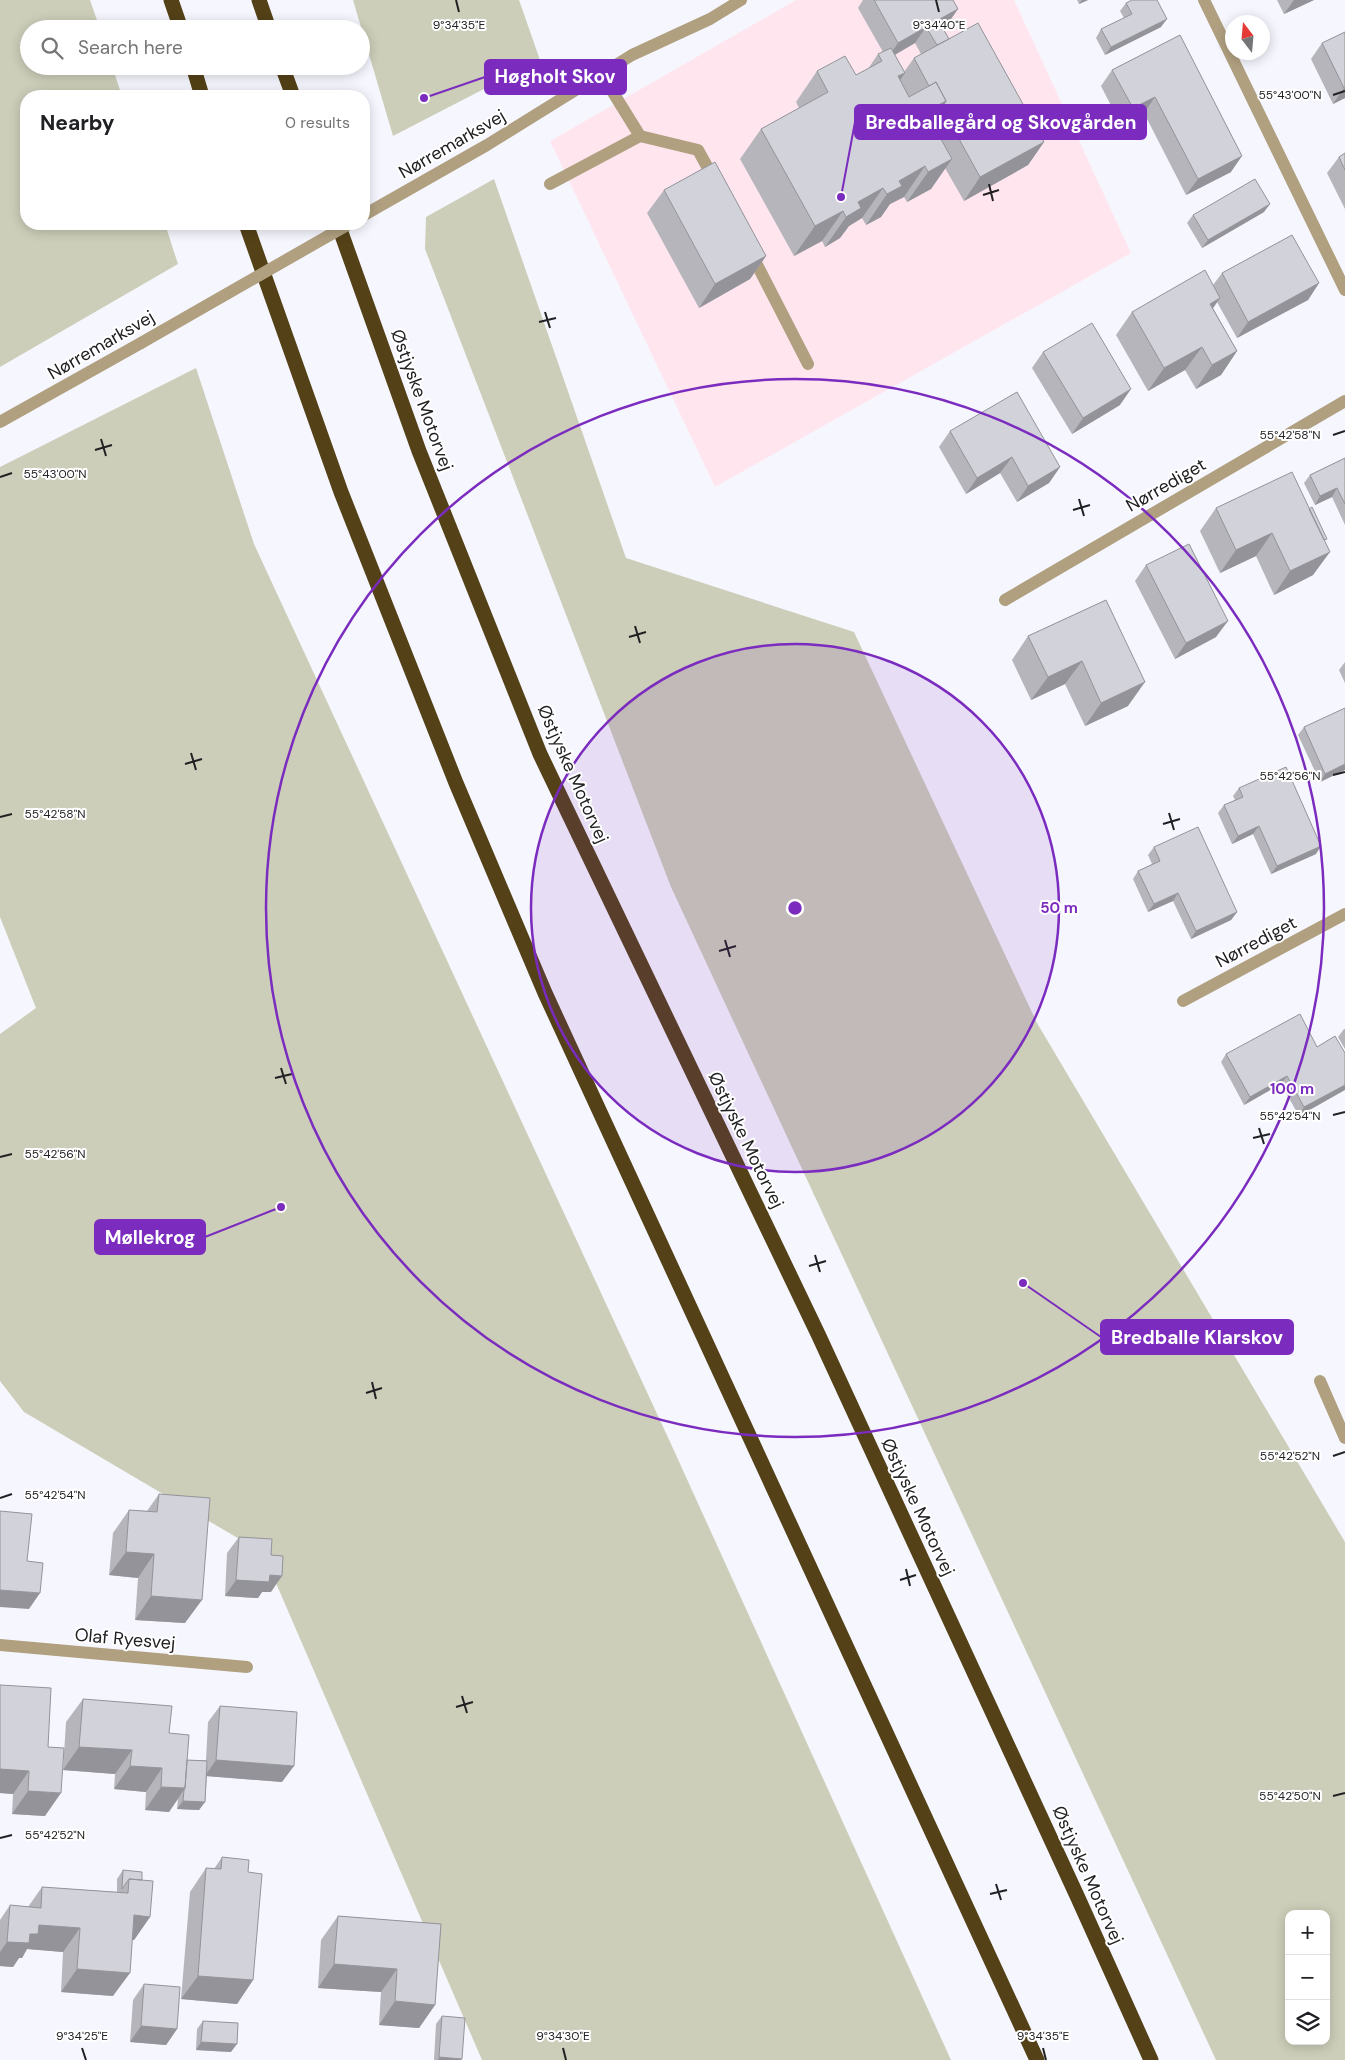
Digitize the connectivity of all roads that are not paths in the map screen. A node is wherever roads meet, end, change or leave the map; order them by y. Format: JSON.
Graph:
{"nodes":[{"id":1,"x":171,"y":0,"type":"edge"},
{"id":2,"x":260,"y":0,"type":"edge"},
{"id":3,"x":741,"y":0,"type":"edge"},
{"id":4,"x":1204,"y":0,"type":"edge"},
{"id":5,"x":178,"y":20,"type":"edge"},
{"id":6,"x":266,"y":20,"type":"edge"},
{"id":7,"x":601,"y":73,"type":"junction"},
{"id":8,"x":196,"y":75,"type":"edge"},
{"id":9,"x":285,"y":75,"type":"edge"},
{"id":10,"x":200,"y":90,"type":"edge"},
{"id":11,"x":291,"y":90,"type":"edge"},
{"id":12,"x":640,"y":136,"type":"junction"},
{"id":13,"x":550,"y":184,"type":"dead end"},
{"id":14,"x":720,"y":192,"type":"edge"},
{"id":15,"x":370,"y":213,"type":"edge"},
{"id":16,"x":248,"y":230,"type":"edge"},
{"id":17,"x":338,"y":230,"type":"edge"},
{"id":18,"x":340,"y":230,"type":"edge"},
{"id":19,"x":746,"y":244,"type":"edge"},
{"id":20,"x":1345,"y":290,"type":"edge"},
{"id":21,"x":808,"y":364,"type":"dead end"},
{"id":22,"x":1345,"y":400,"type":"edge"},
{"id":23,"x":0,"y":422,"type":"edge"},
{"id":24,"x":1005,"y":600,"type":"dead end"},
{"id":25,"x":1345,"y":914,"type":"edge"},
{"id":26,"x":1183,"y":1001,"type":"dead end"},
{"id":27,"x":1320,"y":1381,"type":"dead end"},
{"id":28,"x":1345,"y":1438,"type":"edge"},
{"id":29,"x":0,"y":1645,"type":"edge"},
{"id":30,"x":247,"y":1667,"type":"dead end"},
{"id":31,"x":1037,"y":2060,"type":"edge"},
{"id":32,"x":1150,"y":2060,"type":"edge"}],
"edges":[{"from":1,"to":5,"type":"highway"},
{"from":2,"to":6,"type":"highway"},
{"from":3,"to":7,"type":"street","name":"Nørremarksvej"},
{"from":4,"to":20,"type":"street"},
{"from":7,"to":12,"type":"street"},
{"from":7,"to":15,"type":"street","name":"Nørremarksvej"},
{"from":8,"to":10,"type":"highway"},
{"from":9,"to":11,"type":"highway"},
{"from":12,"to":13,"type":"street"},
{"from":12,"to":14,"type":"street"},
{"from":16,"to":31,"type":"highway"},
{"from":17,"to":23,"type":"street","name":"Nørremarksvej","bridge":true},
{"from":18,"to":32,"type":"highway","name":"Østjyske Motorvej"},
{"from":19,"to":21,"type":"street"},
{"from":22,"to":24,"type":"street","name":"Nørrediget"},
{"from":25,"to":26,"type":"street","name":"Nørrediget"},
{"from":27,"to":28,"type":"street"},
{"from":29,"to":30,"type":"street","name":"Olaf Ryesvej"}]}
